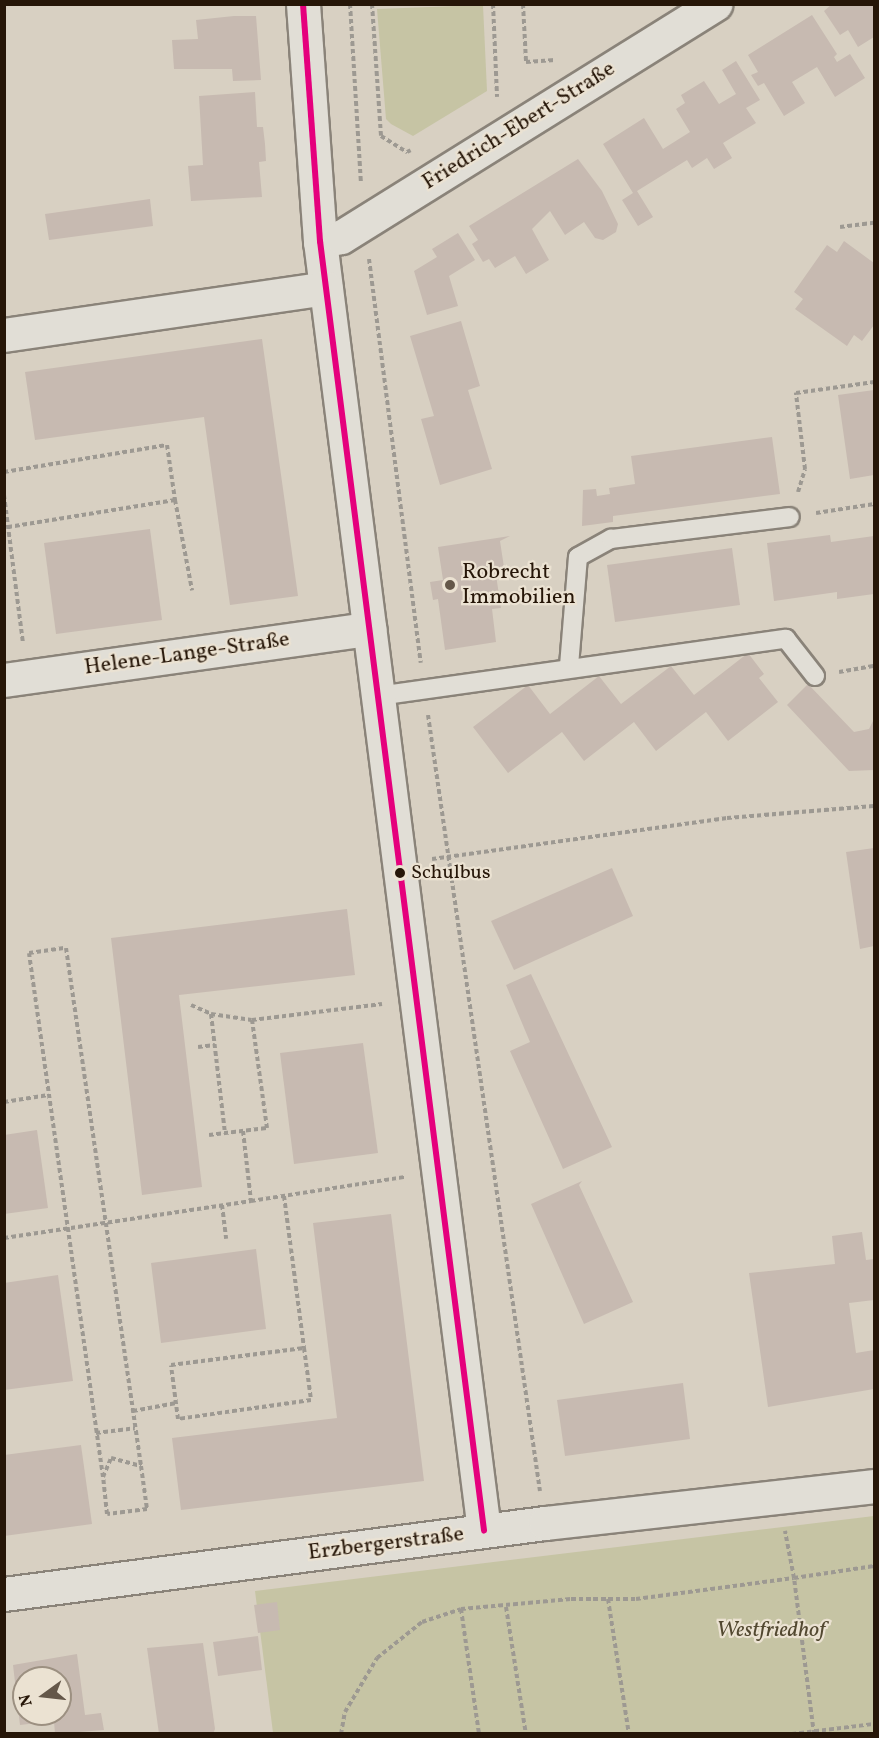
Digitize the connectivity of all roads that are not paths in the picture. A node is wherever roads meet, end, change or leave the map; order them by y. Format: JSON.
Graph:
{"nodes":[{"id":1,"x":303,"y":4,"type":"edge"},
{"id":2,"x":715,"y":4,"type":"edge"},
{"id":3,"x":320,"y":241,"type":"junction"},
{"id":4,"x":326,"y":288,"type":"junction"},
{"id":5,"x":4,"y":334,"type":"edge"},
{"id":6,"x":790,"y":517,"type":"road end"},
{"id":7,"x":369,"y":629,"type":"junction"},
{"id":8,"x":569,"y":666,"type":"junction"},
{"id":9,"x":814,"y":676,"type":"road end"},
{"id":10,"x":16,"y":678,"type":"edge"},
{"id":11,"x":378,"y":696,"type":"junction"},
{"id":12,"x":874,"y":1486,"type":"edge"},
{"id":13,"x":484,"y":1531,"type":"junction"},
{"id":14,"x":4,"y":1594,"type":"edge"}],
"edges":[{"from":1,"to":3,"type":"street"},
{"from":2,"to":3,"type":"street","name":"Friedrich-Ebert-Straße"},
{"from":3,"to":4,"type":"street"},
{"from":4,"to":5,"type":"street"},
{"from":4,"to":7,"type":"street"},
{"from":6,"to":8,"type":"lane"},
{"from":7,"to":10,"type":"street","name":"Helene-Lange-Straße"},
{"from":7,"to":11,"type":"street"},
{"from":8,"to":9,"type":"lane"},
{"from":8,"to":11,"type":"lane"},
{"from":11,"to":13,"type":"street"},
{"from":12,"to":13,"type":"street","name":"Erzbergerstraße"},
{"from":13,"to":14,"type":"street","name":"Erzbergerstraße"}]}
